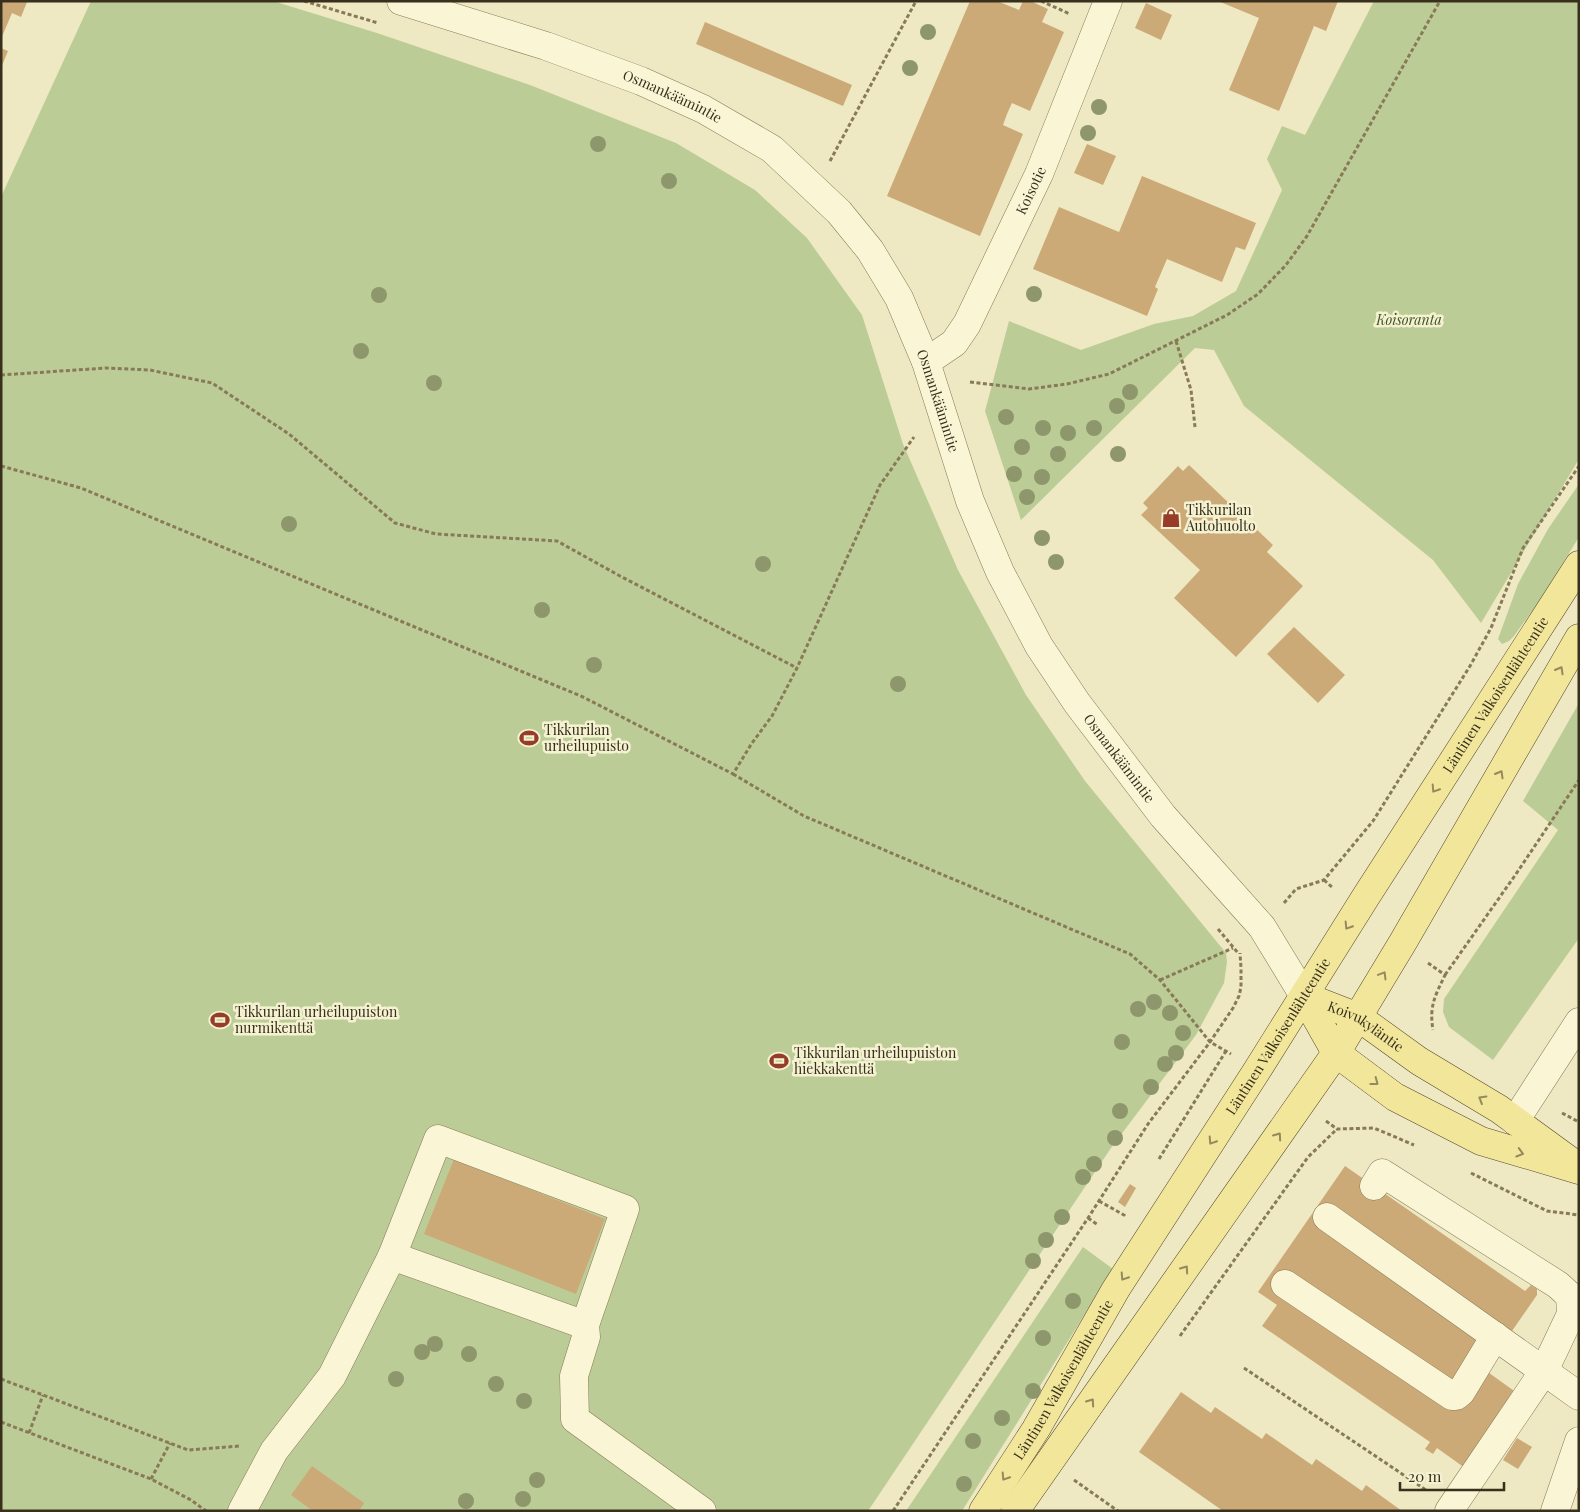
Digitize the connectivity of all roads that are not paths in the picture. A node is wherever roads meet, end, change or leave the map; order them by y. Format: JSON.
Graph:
{"nodes":[{"id":1,"x":401,"y":1,"type":"edge"},
{"id":2,"x":1108,"y":1,"type":"edge"},
{"id":3,"x":926,"y":362,"type":"junction"},
{"id":4,"x":1579,"y":565,"type":"edge"},
{"id":5,"x":1579,"y":638,"type":"edge"},
{"id":6,"x":1304,"y":996,"type":"junction"},
{"id":7,"x":1358,"y":1017,"type":"junction"},
{"id":8,"x":1579,"y":1022,"type":"edge"},
{"id":9,"x":1336,"y":1053,"type":"junction"},
{"id":10,"x":1516,"y":1121,"type":"junction"},
{"id":11,"x":1579,"y":1168,"type":"edge"},
{"id":12,"x":1374,"y":1186,"type":"dead end"},
{"id":13,"x":1327,"y":1217,"type":"dead end"},
{"id":14,"x":392,"y":1256,"type":"junction"},
{"id":15,"x":1285,"y":1284,"type":"dead end"},
{"id":16,"x":584,"y":1325,"type":"junction"},
{"id":17,"x":1495,"y":1336,"type":"junction"},
{"id":18,"x":1544,"y":1371,"type":"junction"},
{"id":19,"x":1579,"y":1396,"type":"edge"},
{"id":20,"x":1579,"y":1441,"type":"edge"},
{"id":21,"x":1450,"y":1509,"type":"edge"},
{"id":22,"x":242,"y":1511,"type":"edge"},
{"id":23,"x":702,"y":1511,"type":"edge"},
{"id":24,"x":983,"y":1511,"type":"edge"},
{"id":25,"x":1015,"y":1511,"type":"edge"},
{"id":26,"x":1555,"y":1511,"type":"edge"}],
"edges":[{"from":1,"to":3,"type":"street","name":"Osmankäämintie"},
{"from":2,"to":3,"type":"street","name":"Koisotie"},
{"from":3,"to":6,"type":"street","name":"Osmankäämintie"},
{"from":4,"to":6,"type":"main road","name":"Läntinen Valkoisenlähteentie","one_way":true},
{"from":7,"to":5,"type":"main road","name":"Läntinen Valkoisenlähteentie","one_way":true},
{"from":6,"to":7,"type":"main road","name":"Koivukyläntie"},
{"from":6,"to":9,"type":"main road","name":"Koivukyläntie"},
{"from":6,"to":24,"type":"main road","name":"Läntinen Valkoisenlähteentie","one_way":true},
{"from":7,"to":9,"type":"main road","name":"Läntinen Valkoisenlähteentie"},
{"from":10,"to":7,"type":"main road","name":"Koivukyläntie","one_way":true},
{"from":8,"to":10,"type":"street"},
{"from":9,"to":11,"type":"main road","name":"Koivukyläntie","one_way":true},
{"from":25,"to":9,"type":"main road","name":"Läntinen Valkoisenlähteentie","one_way":true},
{"from":10,"to":11,"type":"main road","name":"Koivukyläntie"},
{"from":12,"to":18,"type":"street"},
{"from":13,"to":17,"type":"street"},
{"from":14,"to":16,"type":"street"},
{"from":14,"to":16,"type":"street"},
{"from":14,"to":22,"type":"street"},
{"from":15,"to":17,"type":"street"},
{"from":16,"to":23,"type":"street"},
{"from":17,"to":18,"type":"street"},
{"from":18,"to":19,"type":"street"},
{"from":18,"to":21,"type":"street"},
{"from":20,"to":26,"type":"street"}]}
